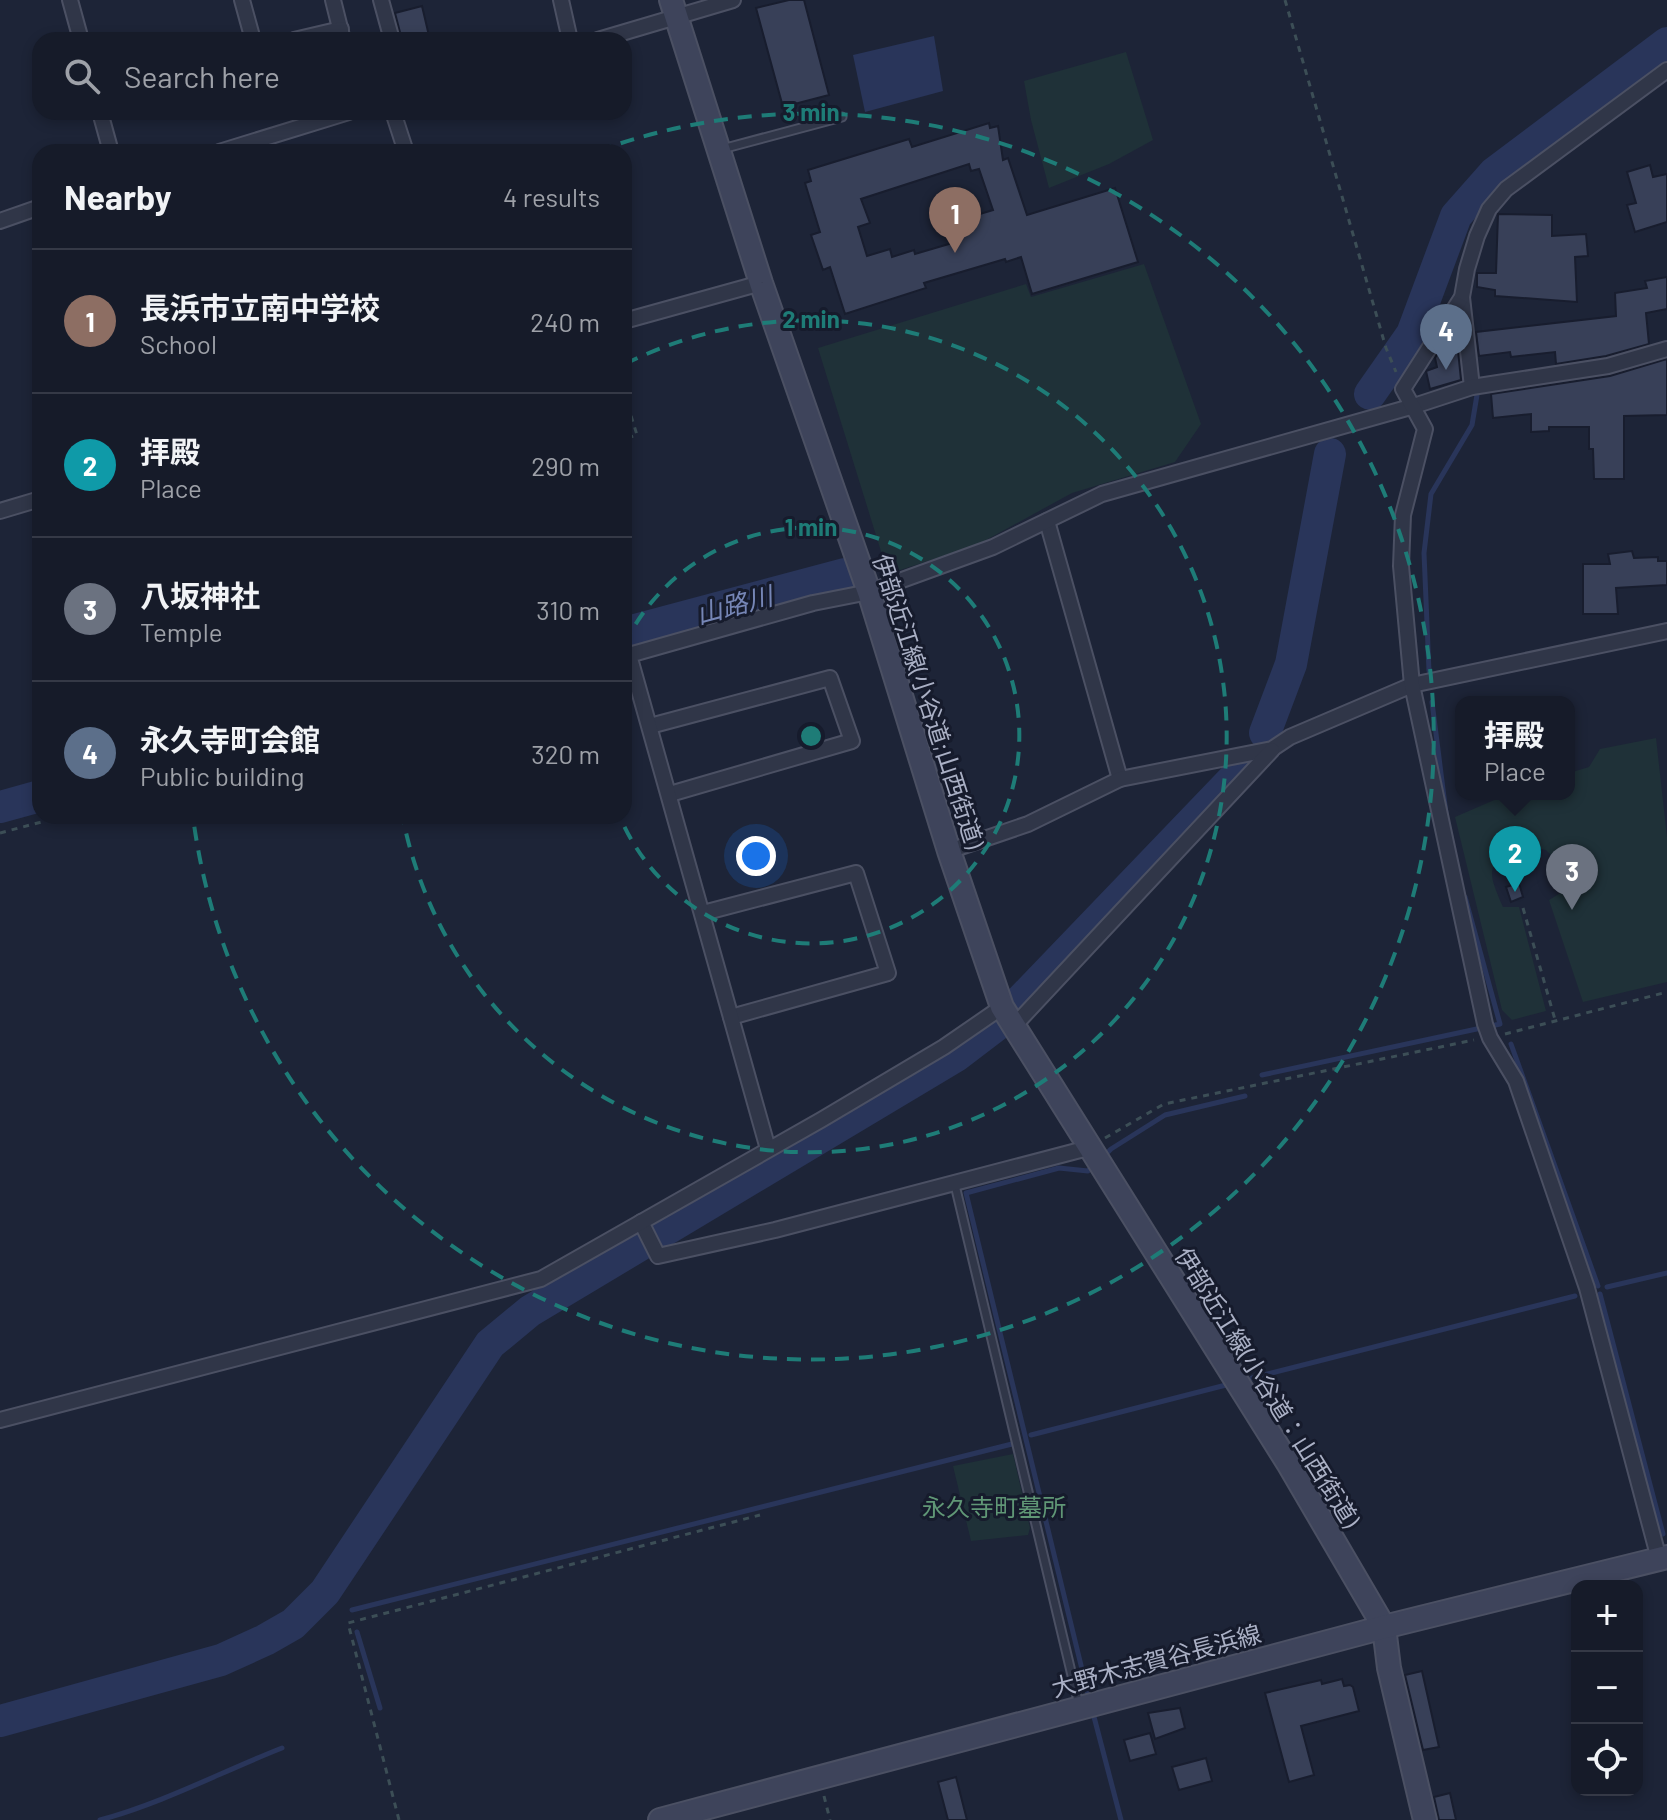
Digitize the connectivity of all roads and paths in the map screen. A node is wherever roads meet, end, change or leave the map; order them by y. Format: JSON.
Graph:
{"nodes":[{"id":1,"x":70,"y":0,"type":"edge"},
{"id":2,"x":242,"y":0,"type":"edge"},
{"id":3,"x":333,"y":0,"type":"edge"},
{"id":4,"x":381,"y":0,"type":"edge"},
{"id":5,"x":561,"y":0,"type":"edge"},
{"id":6,"x":733,"y":0,"type":"edge"},
{"id":7,"x":1285,"y":0,"type":"edge"},
{"id":8,"x":673,"y":9,"type":"edge"},
{"id":9,"x":79,"y":32,"type":"edge"},
{"id":10,"x":251,"y":32,"type":"edge"},
{"id":11,"x":341,"y":32,"type":"edge"},
{"id":12,"x":390,"y":32,"type":"edge"},
{"id":13,"x":568,"y":32,"type":"edge"},
{"id":14,"x":617,"y":32,"type":"edge"},
{"id":15,"x":1667,"y":70,"type":"edge"},
{"id":16,"x":842,"y":117,"type":"dead end"},
{"id":17,"x":102,"y":120,"type":"edge"},
{"id":18,"x":323,"y":120,"type":"edge"},
{"id":19,"x":396,"y":120,"type":"edge"},
{"id":20,"x":109,"y":144,"type":"edge"},
{"id":21,"x":245,"y":144,"type":"edge"},
{"id":22,"x":403,"y":144,"type":"edge"},
{"id":23,"x":720,"y":150,"type":"junction"},
{"id":24,"x":32,"y":210,"type":"edge"},
{"id":25,"x":0,"y":221,"type":"edge"},
{"id":26,"x":761,"y":283,"type":"junction"},
{"id":27,"x":1462,"y":297,"type":"junction"},
{"id":28,"x":632,"y":319,"type":"edge"},
{"id":29,"x":1667,"y":349,"type":"edge"},
{"id":30,"x":1472,"y":387,"type":"junction"},
{"id":31,"x":1403,"y":389,"type":"junction"},
{"id":32,"x":1414,"y":406,"type":"junction"},
{"id":33,"x":632,"y":419,"type":"edge"},
{"id":34,"x":632,"y":437,"type":"edge"},
{"id":35,"x":32,"y":501,"type":"edge"},
{"id":36,"x":0,"y":511,"type":"edge"},
{"id":37,"x":1047,"y":521,"type":"junction"},
{"id":38,"x":869,"y":592,"type":"junction"},
{"id":39,"x":1667,"y":631,"type":"edge"},
{"id":40,"x":632,"y":654,"type":"edge"},
{"id":41,"x":632,"y":665,"type":"edge"},
{"id":42,"x":1412,"y":685,"type":"junction"},
{"id":43,"x":650,"y":726,"type":"junction"},
{"id":44,"x":1272,"y":749,"type":"junction"},
{"id":45,"x":1120,"y":779,"type":"junction"},
{"id":46,"x":670,"y":794,"type":"junction"},
{"id":47,"x":34,"y":824,"type":"edge"},
{"id":48,"x":0,"y":833,"type":"edge"},
{"id":49,"x":949,"y":851,"type":"junction"},
{"id":50,"x":1523,"y":908,"type":"dead end"},
{"id":51,"x":703,"y":913,"type":"junction"},
{"id":52,"x":1667,"y":992,"type":"edge"},
{"id":53,"x":731,"y":1017,"type":"junction"},
{"id":54,"x":1008,"y":1019,"type":"junction"},
{"id":55,"x":1556,"y":1023,"type":"junction"},
{"id":56,"x":1487,"y":1031,"type":"junction"},
{"id":57,"x":1088,"y":1148,"type":"junction"},
{"id":58,"x":768,"y":1149,"type":"junction"},
{"id":59,"x":955,"y":1185,"type":"junction"},
{"id":60,"x":641,"y":1222,"type":"junction"},
{"id":61,"x":0,"y":1420,"type":"edge"},
{"id":62,"x":760,"y":1515,"type":"dead end"},
{"id":63,"x":1663,"y":1558,"type":"edge"},
{"id":64,"x":1384,"y":1627,"type":"junction"},
{"id":65,"x":1079,"y":1707,"type":"junction"},
{"id":66,"x":819,"y":1777,"type":"junction"},
{"id":67,"x":399,"y":1820,"type":"edge"},
{"id":68,"x":660,"y":1820,"type":"edge"},
{"id":69,"x":830,"y":1820,"type":"edge"},
{"id":70,"x":1425,"y":1820,"type":"edge"}],
"edges":[{"from":1,"to":9,"type":"street"},
{"from":2,"to":10,"type":"street"},
{"from":3,"to":11,"type":"street"},
{"from":4,"to":12,"type":"street"},
{"from":5,"to":13,"type":"street"},
{"from":6,"to":8,"type":"street"},
{"from":7,"to":31,"type":"path"},
{"from":8,"to":14,"type":"street"},
{"from":8,"to":23,"type":"main road","name":"伊部近江線(小谷道;山西街道)"},
{"from":15,"to":27,"type":"street"},
{"from":16,"to":23,"type":"lane"},
{"from":17,"to":20,"type":"street"},
{"from":18,"to":21,"type":"street"},
{"from":19,"to":22,"type":"street"},
{"from":23,"to":26,"type":"main road","name":"伊部近江線(小谷道;山西街道)"},
{"from":24,"to":25,"type":"street"},
{"from":26,"to":28,"type":"street"},
{"from":26,"to":38,"type":"main road","name":"伊部近江線(小谷道;山西街道)"},
{"from":27,"to":30,"type":"street"},
{"from":27,"to":31,"type":"street"},
{"from":29,"to":30,"type":"street"},
{"from":30,"to":32,"type":"street"},
{"from":31,"to":32,"type":"street"},
{"from":32,"to":37,"type":"street"},
{"from":32,"to":42,"type":"street"},
{"from":33,"to":34,"type":"path"},
{"from":35,"to":36,"type":"street"},
{"from":37,"to":38,"type":"street"},
{"from":37,"to":45,"type":"street"},
{"from":38,"to":40,"type":"street"},
{"from":38,"to":49,"type":"main road","name":"伊部近江線(小谷道;山西街道)"},
{"from":39,"to":42,"type":"street"},
{"from":41,"to":43,"type":"street"},
{"from":42,"to":44,"type":"street"},
{"from":42,"to":56,"type":"street"},
{"from":43,"to":46,"type":"street"},
{"from":43,"to":46,"type":"street"},
{"from":44,"to":45,"type":"street"},
{"from":44,"to":54,"type":"street"},
{"from":45,"to":49,"type":"street"},
{"from":46,"to":51,"type":"street"},
{"from":47,"to":48,"type":"path"},
{"from":49,"to":54,"type":"main road","name":"伊部近江線(小谷道;山西街道)"},
{"from":50,"to":55,"type":"path"},
{"from":51,"to":53,"type":"street"},
{"from":51,"to":53,"type":"street"},
{"from":52,"to":55,"type":"path"},
{"from":53,"to":58,"type":"street"},
{"from":54,"to":57,"type":"main road","name":"伊部近江線(小谷道：山西街道)"},
{"from":54,"to":58,"type":"street"},
{"from":55,"to":56,"type":"path"},
{"from":56,"to":57,"type":"path"},
{"from":56,"to":63,"type":"street"},
{"from":57,"to":59,"type":"street"},
{"from":57,"to":64,"type":"main road","name":"伊部近江線(小谷道：山西街道)"},
{"from":58,"to":60,"type":"street"},
{"from":59,"to":60,"type":"street"},
{"from":59,"to":65,"type":"lane"},
{"from":60,"to":61,"type":"street"},
{"from":62,"to":67,"type":"path"},
{"from":63,"to":64,"type":"main road","name":"大野木志賀谷長浜線"},
{"from":64,"to":65,"type":"main road","name":"大野木志賀谷長浜線"},
{"from":64,"to":70,"type":"main road","name":"伊部近江線(小谷道：山西街道)"},
{"from":65,"to":66,"type":"main road","name":"大野木志賀谷長浜線"},
{"from":66,"to":68,"type":"main road","name":"大野木志賀谷長浜線"},
{"from":66,"to":69,"type":"path"}]}
